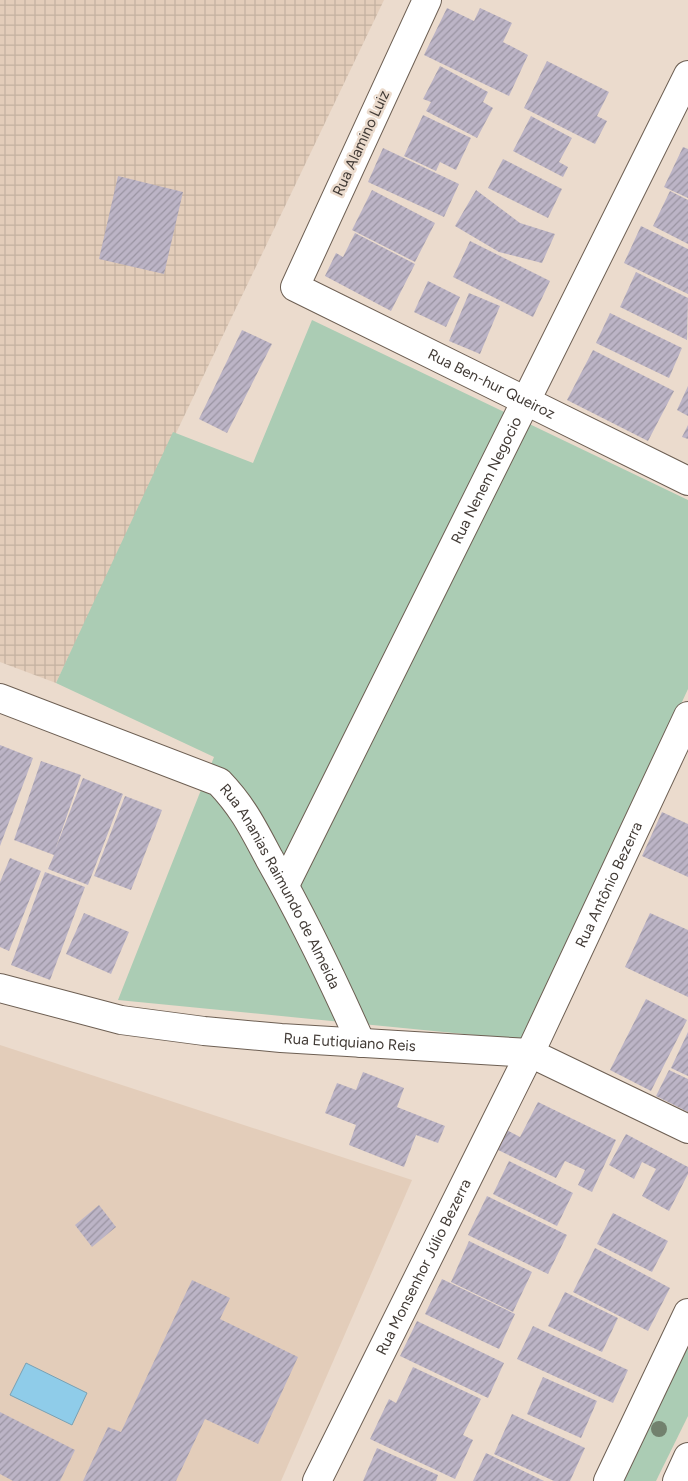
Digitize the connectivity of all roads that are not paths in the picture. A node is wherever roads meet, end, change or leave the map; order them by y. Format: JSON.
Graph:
{"nodes":[{"id":1,"x":427,"y":0,"type":"edge"},
{"id":2,"x":688,"y":76,"type":"edge"},
{"id":3,"x":295,"y":287,"type":"joint"},
{"id":4,"x":525,"y":401,"type":"junction"},
{"id":5,"x":688,"y":481,"type":"edge"},
{"id":6,"x":0,"y":698,"type":"edge"},
{"id":7,"x":688,"y":716,"type":"edge"},
{"id":8,"x":284,"y":885,"type":"junction"},
{"id":9,"x":0,"y":988,"type":"edge"},
{"id":10,"x":361,"y":1042,"type":"junction"},
{"id":11,"x":530,"y":1053,"type":"junction"},
{"id":12,"x":688,"y":1129,"type":"edge"},
{"id":13,"x":688,"y":1313,"type":"edge"},
{"id":14,"x":688,"y":1457,"type":"edge"},
{"id":15,"x":317,"y":1481,"type":"edge"},
{"id":16,"x":608,"y":1481,"type":"edge"},
{"id":17,"x":677,"y":1481,"type":"edge"}],
"edges":[{"from":1,"to":3,"type":"street","name":"Rua Alamino Luiz"},
{"from":2,"to":4,"type":"street","name":"Rua Nenem Negocio"},
{"from":3,"to":4,"type":"street","name":"Rua Ben-hur Queiroz"},
{"from":4,"to":5,"type":"street","name":"Rua Ben-hur Queiroz"},
{"from":4,"to":8,"type":"street","name":"Rua Nenem Negocio"},
{"from":6,"to":8,"type":"street","name":"Rua Ananias Raimundo de Almeida"},
{"from":7,"to":11,"type":"street","name":"Rua Antônio Bezerra"},
{"from":8,"to":10,"type":"street","name":"Rua Ananias Raimundo de Almeida"},
{"from":9,"to":10,"type":"street","name":"Rua Eutiquiano Reis"},
{"from":10,"to":11,"type":"street","name":"Rua Eutiquiano Reis"},
{"from":11,"to":12,"type":"street","name":"Rua Eutiquiano Reis"},
{"from":11,"to":15,"type":"street","name":"Rua Monsenhor Júlio Bezerra"},
{"from":13,"to":16,"type":"street"},
{"from":14,"to":17,"type":"street"}]}
